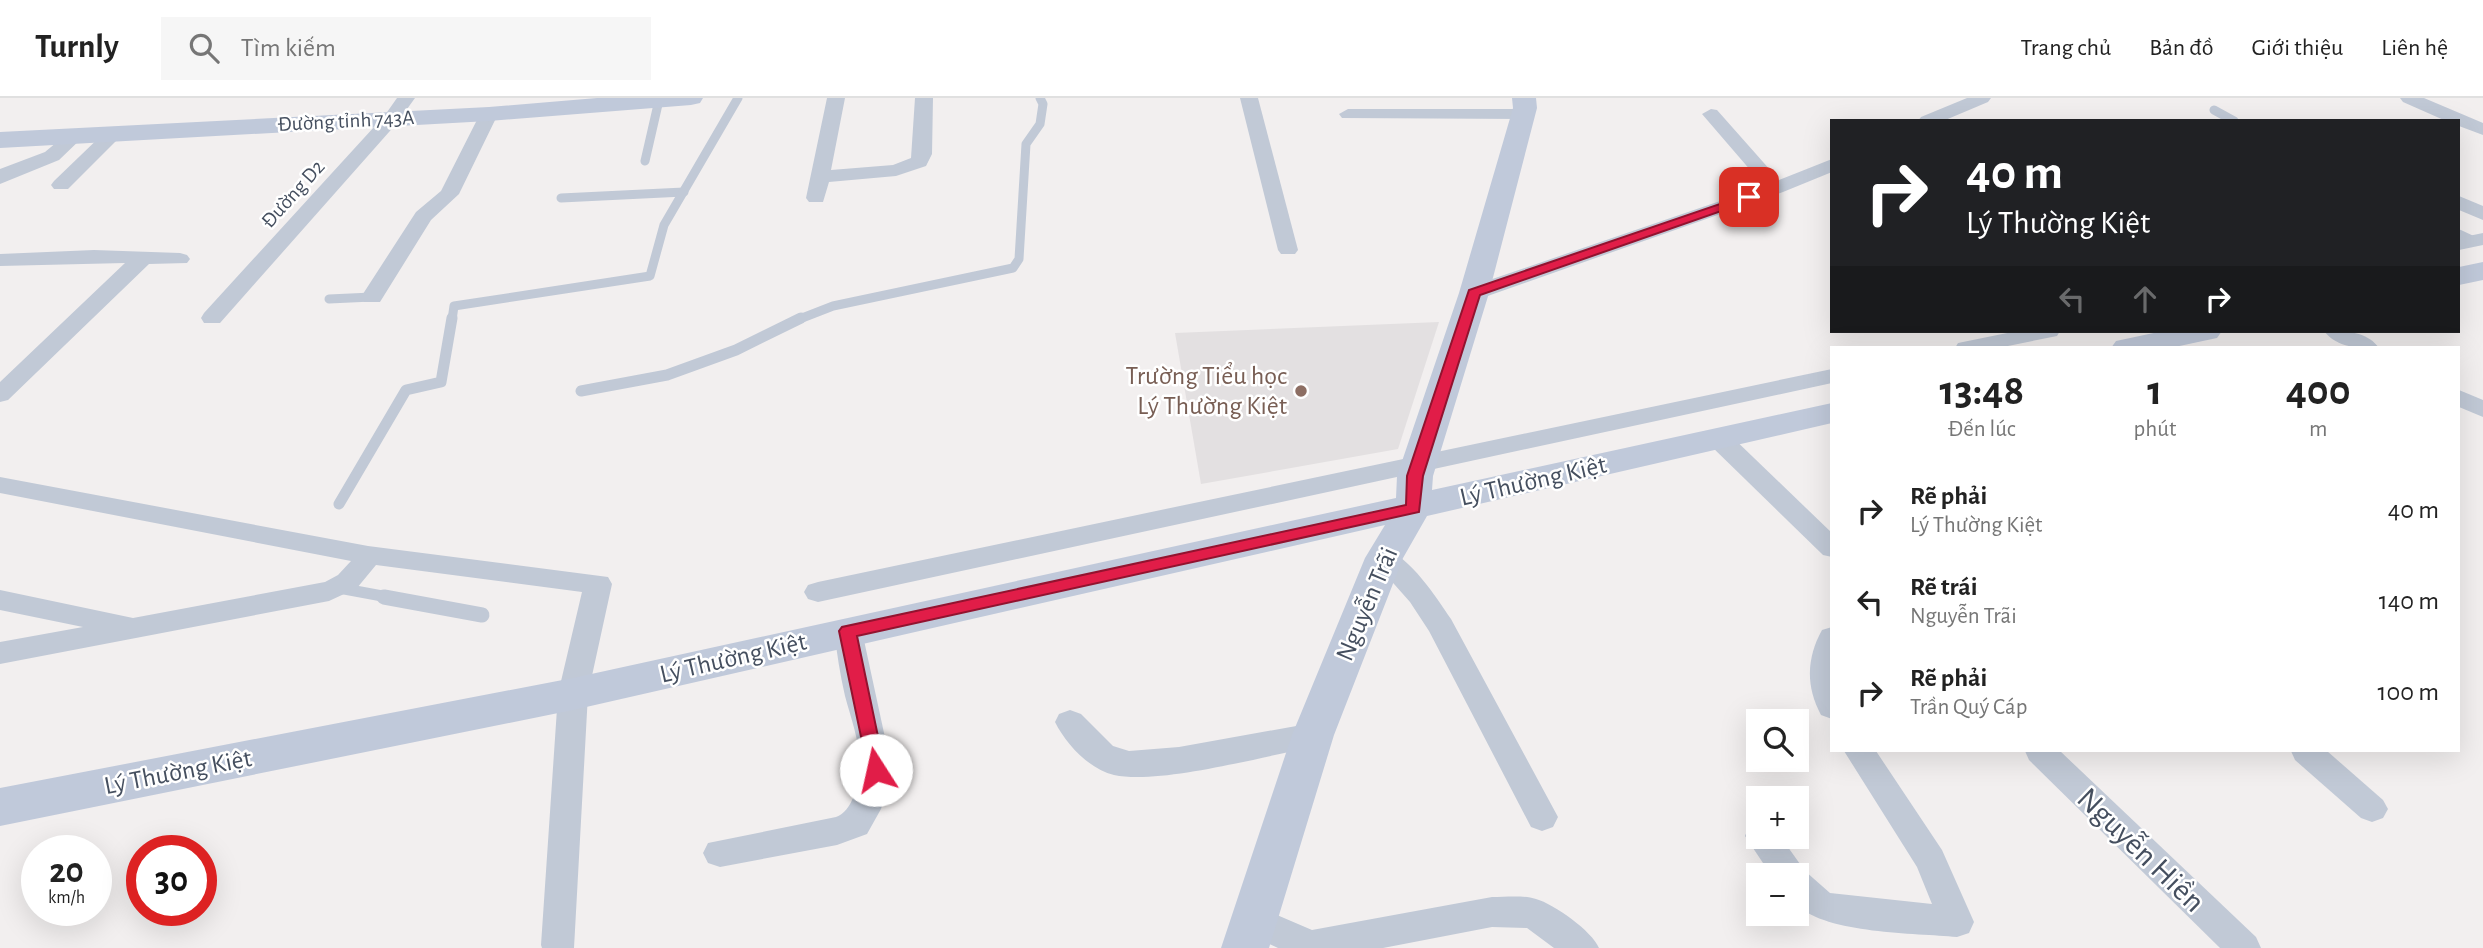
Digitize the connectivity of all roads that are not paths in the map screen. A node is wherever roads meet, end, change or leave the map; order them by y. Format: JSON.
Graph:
{"nodes":[{"id":1,"x":406,"y":98,"type":"edge"},
{"id":2,"x":691,"y":98,"type":"edge"},
{"id":3,"x":738,"y":98,"type":"edge"},
{"id":4,"x":836,"y":98,"type":"edge"},
{"id":5,"x":924,"y":98,"type":"edge"},
{"id":6,"x":1040,"y":98,"type":"edge"},
{"id":7,"x":1250,"y":98,"type":"edge"},
{"id":8,"x":1982,"y":98,"type":"edge"},
{"id":9,"x":2409,"y":98,"type":"edge"},
{"id":10,"x":623,"y":100,"type":"edge"},
{"id":11,"x":659,"y":100,"type":"junction"},
{"id":12,"x":1523,"y":106,"type":"edge"},
{"id":13,"x":2214,"y":110,"type":"dead end"},
{"id":14,"x":489,"y":114,"type":"junction"},
{"id":15,"x":1348,"y":114,"type":"dead end"},
{"id":16,"x":1711,"y":114,"type":"dead end"},
{"id":17,"x":391,"y":119,"type":"junction"},
{"id":18,"x":1933,"y":119,"type":"edge"},
{"id":19,"x":2230,"y":119,"type":"edge"},
{"id":20,"x":2458,"y":119,"type":"edge"},
{"id":21,"x":2460,"y":120,"type":"edge"},
{"id":22,"x":2483,"y":130,"type":"edge"},
{"id":23,"x":113,"y":134,"type":"junction"},
{"id":24,"x":75,"y":136,"type":"junction"},
{"id":25,"x":0,"y":140,"type":"edge"},
{"id":26,"x":645,"y":161,"type":"dead end"},
{"id":27,"x":1830,"y":165,"type":"edge"},
{"id":28,"x":821,"y":177,"type":"junction"},
{"id":29,"x":0,"y":178,"type":"edge"},
{"id":30,"x":61,"y":185,"type":"dead end"},
{"id":31,"x":1776,"y":188,"type":"junction"},
{"id":32,"x":684,"y":192,"type":"junction"},
{"id":33,"x":561,"y":198,"type":"dead end"},
{"id":34,"x":816,"y":198,"type":"dead end"},
{"id":35,"x":2460,"y":202,"type":"edge"},
{"id":36,"x":2483,"y":214,"type":"edge"},
{"id":37,"x":1288,"y":250,"type":"dead end"},
{"id":38,"x":142,"y":259,"type":"junction"},
{"id":39,"x":180,"y":259,"type":"dead end"},
{"id":40,"x":0,"y":260,"type":"edge"},
{"id":41,"x":2483,"y":271,"type":"edge"},
{"id":42,"x":2460,"y":276,"type":"edge"},
{"id":43,"x":1474,"y":293,"type":"junction"},
{"id":44,"x":372,"y":297,"type":"joint"},
{"id":45,"x":329,"y":299,"type":"dead end"},
{"id":46,"x":212,"y":318,"type":"dead end"},
{"id":47,"x":2039,"y":333,"type":"edge"},
{"id":48,"x":2197,"y":333,"type":"edge"},
{"id":49,"x":2339,"y":333,"type":"edge"},
{"id":50,"x":1976,"y":346,"type":"edge"},
{"id":51,"x":2136,"y":346,"type":"edge"},
{"id":52,"x":2364,"y":346,"type":"edge"},
{"id":53,"x":1830,"y":376,"type":"edge"},
{"id":54,"x":581,"y":391,"type":"dead end"},
{"id":55,"x":0,"y":395,"type":"edge"},
{"id":56,"x":2460,"y":398,"type":"edge"},
{"id":57,"x":2483,"y":410,"type":"edge"},
{"id":58,"x":1830,"y":413,"type":"edge"},
{"id":59,"x":1718,"y":438,"type":"junction"},
{"id":60,"x":1419,"y":463,"type":"junction"},
{"id":61,"x":0,"y":485,"type":"edge"},
{"id":62,"x":339,"y":504,"type":"dead end"},
{"id":63,"x":1413,"y":508,"type":"junction"},
{"id":64,"x":1830,"y":546,"type":"edge"},
{"id":65,"x":368,"y":555,"type":"junction"},
{"id":66,"x":1384,"y":558,"type":"junction"},
{"id":67,"x":340,"y":588,"type":"junction"},
{"id":68,"x":818,"y":592,"type":"dead end"},
{"id":69,"x":0,"y":600,"type":"edge"},
{"id":70,"x":482,"y":615,"type":"dead end"},
{"id":71,"x":136,"y":627,"type":"junction"},
{"id":72,"x":848,"y":631,"type":"junction"},
{"id":73,"x":1830,"y":645,"type":"edge"},
{"id":74,"x":0,"y":653,"type":"edge"},
{"id":75,"x":573,"y":694,"type":"junction"},
{"id":76,"x":1830,"y":703,"type":"edge"},
{"id":77,"x":1070,"y":722,"type":"dead end"},
{"id":78,"x":1313,"y":734,"type":"junction"},
{"id":79,"x":1860,"y":752,"type":"edge"},
{"id":80,"x":2041,"y":752,"type":"edge"},
{"id":81,"x":2307,"y":752,"type":"edge"},
{"id":82,"x":0,"y":807,"type":"edge"},
{"id":83,"x":2372,"y":809,"type":"dead end"},
{"id":84,"x":1542,"y":817,"type":"dead end"},
{"id":85,"x":720,"y":853,"type":"dead end"},
{"id":86,"x":1809,"y":894,"type":"edge"},
{"id":87,"x":1249,"y":934,"type":"edge"},
{"id":88,"x":558,"y":945,"type":"dead end"},
{"id":89,"x":1582,"y":948,"type":"edge"},
{"id":90,"x":2244,"y":948,"type":"edge"}],
"edges":[{"from":1,"to":17,"type":"street","name":"Đường D2"},
{"from":2,"to":11,"type":"main road","name":"Đường tỉnh 743A"},
{"from":3,"to":32,"type":"lane"},
{"from":4,"to":28,"type":"street"},
{"from":5,"to":28,"type":"street"},
{"from":6,"to":54,"type":"lane"},
{"from":7,"to":37,"type":"street"},
{"from":8,"to":18,"type":"street"},
{"from":9,"to":20,"type":"street"},
{"from":10,"to":11,"type":"main road","name":"Đường tỉnh 743A"},
{"from":10,"to":14,"type":"main road","name":"Đường tỉnh 743A"},
{"from":11,"to":26,"type":"lane"},
{"from":12,"to":15,"type":"street"},
{"from":12,"to":43,"type":"main road","name":"Nguyễn Trãi"},
{"from":13,"to":19,"type":"lane"},
{"from":14,"to":17,"type":"main road","name":"Đường tỉnh 743A"},
{"from":14,"to":44,"type":"street"},
{"from":16,"to":31,"type":"street"},
{"from":17,"to":23,"type":"main road","name":"Đường tỉnh 743A"},
{"from":17,"to":46,"type":"street","name":"Đường D2"},
{"from":21,"to":22,"type":"street"},
{"from":23,"to":24,"type":"main road","name":"Đường tỉnh 743A"},
{"from":23,"to":30,"type":"street"},
{"from":24,"to":25,"type":"main road","name":"Đường tỉnh 743A"},
{"from":24,"to":29,"type":"street"},
{"from":27,"to":31,"type":"street"},
{"from":28,"to":34,"type":"street"},
{"from":31,"to":43,"type":"street"},
{"from":32,"to":33,"type":"lane"},
{"from":32,"to":62,"type":"lane"},
{"from":35,"to":36,"type":"street"},
{"from":38,"to":39,"type":"street"},
{"from":38,"to":40,"type":"street"},
{"from":38,"to":55,"type":"street"},
{"from":41,"to":42,"type":"main road"},
{"from":43,"to":60,"type":"main road","name":"Nguyễn Trãi"},
{"from":44,"to":45,"type":"lane"},
{"from":47,"to":50,"type":"street"},
{"from":48,"to":51,"type":"main road"},
{"from":49,"to":52,"type":"street"},
{"from":53,"to":60,"type":"street"},
{"from":56,"to":57,"type":"street"},
{"from":58,"to":59,"type":"main road","name":"Lý Thường Kiệt"},
{"from":59,"to":63,"type":"main road","name":"Lý Thường Kiệt"},
{"from":59,"to":64,"type":"street"},
{"from":60,"to":63,"type":"main road","name":"Nguyễn Trãi"},
{"from":60,"to":68,"type":"street"},
{"from":61,"to":65,"type":"street"},
{"from":63,"to":66,"type":"main road","name":"Nguyễn Trãi"},
{"from":63,"to":72,"type":"main road","name":"Lý Thường Kiệt"},
{"from":65,"to":67,"type":"street"},
{"from":65,"to":75,"type":"street"},
{"from":66,"to":78,"type":"main road","name":"Nguyễn Trãi"},
{"from":66,"to":84,"type":"street"},
{"from":67,"to":70,"type":"lane"},
{"from":67,"to":71,"type":"street"},
{"from":69,"to":71,"type":"street"},
{"from":71,"to":74,"type":"street"},
{"from":72,"to":75,"type":"main road","name":"Lý Thường Kiệt"},
{"from":72,"to":85,"type":"street"},
{"from":73,"to":76,"type":"street"},
{"from":75,"to":82,"type":"main road","name":"Lý Thường Kiệt"},
{"from":75,"to":88,"type":"street"},
{"from":77,"to":78,"type":"street"},
{"from":78,"to":87,"type":"main road","name":"Nguyễn Trãi"},
{"from":79,"to":86,"type":"street"},
{"from":80,"to":90,"type":"street","name":"Nguyễn Hiền"},
{"from":81,"to":83,"type":"street"},
{"from":87,"to":89,"type":"street"}]}
